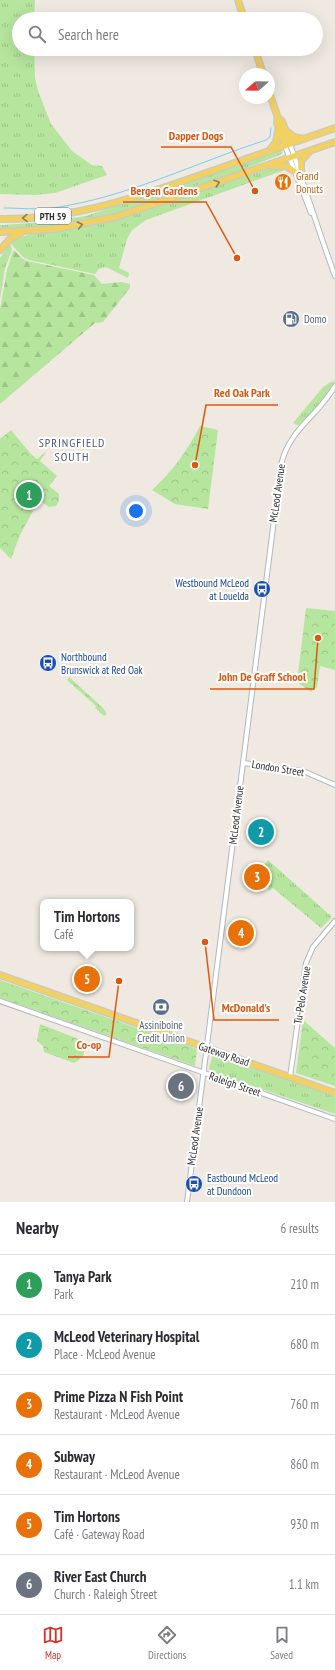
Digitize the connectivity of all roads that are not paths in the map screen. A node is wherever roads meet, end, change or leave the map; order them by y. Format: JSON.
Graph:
{"nodes":[{"id":1,"x":238,"y":0,"type":"edge"},
{"id":2,"x":242,"y":12,"type":"edge"},
{"id":3,"x":257,"y":56,"type":"edge"},
{"id":4,"x":261,"y":68,"type":"edge"},
{"id":5,"x":273,"y":104,"type":"edge"},
{"id":6,"x":278,"y":118,"type":"junction"},
{"id":7,"x":278,"y":126,"type":"junction"},
{"id":8,"x":335,"y":128,"type":"edge"},
{"id":9,"x":284,"y":129,"type":"junction"},
{"id":10,"x":313,"y":136,"type":"junction"},
{"id":11,"x":335,"y":142,"type":"edge"},
{"id":12,"x":287,"y":145,"type":"junction"},
{"id":13,"x":315,"y":149,"type":"junction"},
{"id":14,"x":266,"y":152,"type":"junction"},
{"id":15,"x":292,"y":157,"type":"junction"},
{"id":16,"x":262,"y":167,"type":"junction"},
{"id":17,"x":294,"y":171,"type":"junction"},
{"id":18,"x":300,"y":176,"type":"junction"},
{"id":19,"x":0,"y":219,"type":"edge"},
{"id":20,"x":314,"y":219,"type":"junction"},
{"id":21,"x":27,"y":231,"type":"junction"},
{"id":22,"x":0,"y":232,"type":"edge"},
{"id":23,"x":0,"y":250,"type":"edge"},
{"id":24,"x":335,"y":276,"type":"edge"},
{"id":25,"x":335,"y":386,"type":"edge"},
{"id":26,"x":243,"y":763,"type":"junction"},
{"id":27,"x":335,"y":785,"type":"edge"},
{"id":28,"x":335,"y":921,"type":"edge"},
{"id":29,"x":0,"y":976,"type":"edge"},
{"id":30,"x":0,"y":1001,"type":"edge"},
{"id":31,"x":206,"y":1048,"type":"junction"},
{"id":32,"x":203,"y":1073,"type":"junction"},
{"id":33,"x":290,"y":1077,"type":"junction"},
{"id":34,"x":335,"y":1093,"type":"edge"},
{"id":35,"x":335,"y":1119,"type":"edge"},
{"id":36,"x":187,"y":1202,"type":"edge"}],
"edges":[{"from":1,"to":2,"type":"main road"},
{"from":3,"to":4,"type":"main road"},
{"from":5,"to":6,"type":"main road"},
{"from":6,"to":7,"type":"main road"},
{"from":6,"to":9,"type":"main road"},
{"from":7,"to":12,"type":"main road"},
{"from":7,"to":14,"type":"main road"},
{"from":8,"to":10,"type":"main road","number":"PTH 59"},
{"from":9,"to":10,"type":"main road"},
{"from":9,"to":12,"type":"main road"},
{"from":10,"to":12,"type":"main road","number":"PTH 59"},
{"from":11,"to":13,"type":"main road","number":"PTH 59"},
{"from":12,"to":14,"type":"main road","number":"PTH 59"},
{"from":12,"to":15,"type":"street"},
{"from":13,"to":15,"type":"main road","number":"PTH 59"},
{"from":13,"to":18,"type":"main road"},
{"from":14,"to":19,"type":"main road","number":"PTH 59","one_way":true},
{"from":15,"to":16,"type":"main road","number":"PTH 59"},
{"from":15,"to":17,"type":"street"},
{"from":15,"to":18,"type":"street"},
{"from":16,"to":17,"type":"main road"},
{"from":21,"to":16,"type":"main road","number":"PTH 59","one_way":true},
{"from":17,"to":20,"type":"street"},
{"from":18,"to":20,"type":"street"},
{"from":20,"to":24,"type":"street"},
{"from":21,"to":22,"type":"main road","number":"PTH 59"},
{"from":21,"to":23,"type":"main road"},
{"from":25,"to":26,"type":"street","name":"McLeod Avenue"},
{"from":26,"to":27,"type":"street","name":"London Street"},
{"from":26,"to":31,"type":"street","name":"McLeod Avenue"},
{"from":28,"to":33,"type":"street","name":"Tu-Pelo Avenue"},
{"from":29,"to":31,"type":"main road","name":"Gateway Road"},
{"from":30,"to":32,"type":"street","name":"Raleigh Street"},
{"from":31,"to":32,"type":"street","name":"McLeod Avenue"},
{"from":31,"to":33,"type":"main road","name":"Gateway Road"},
{"from":32,"to":35,"type":"street","name":"Raleigh Street"},
{"from":32,"to":36,"type":"street","name":"McLeod Avenue"},
{"from":33,"to":34,"type":"main road","name":"Gateway Road"}]}
